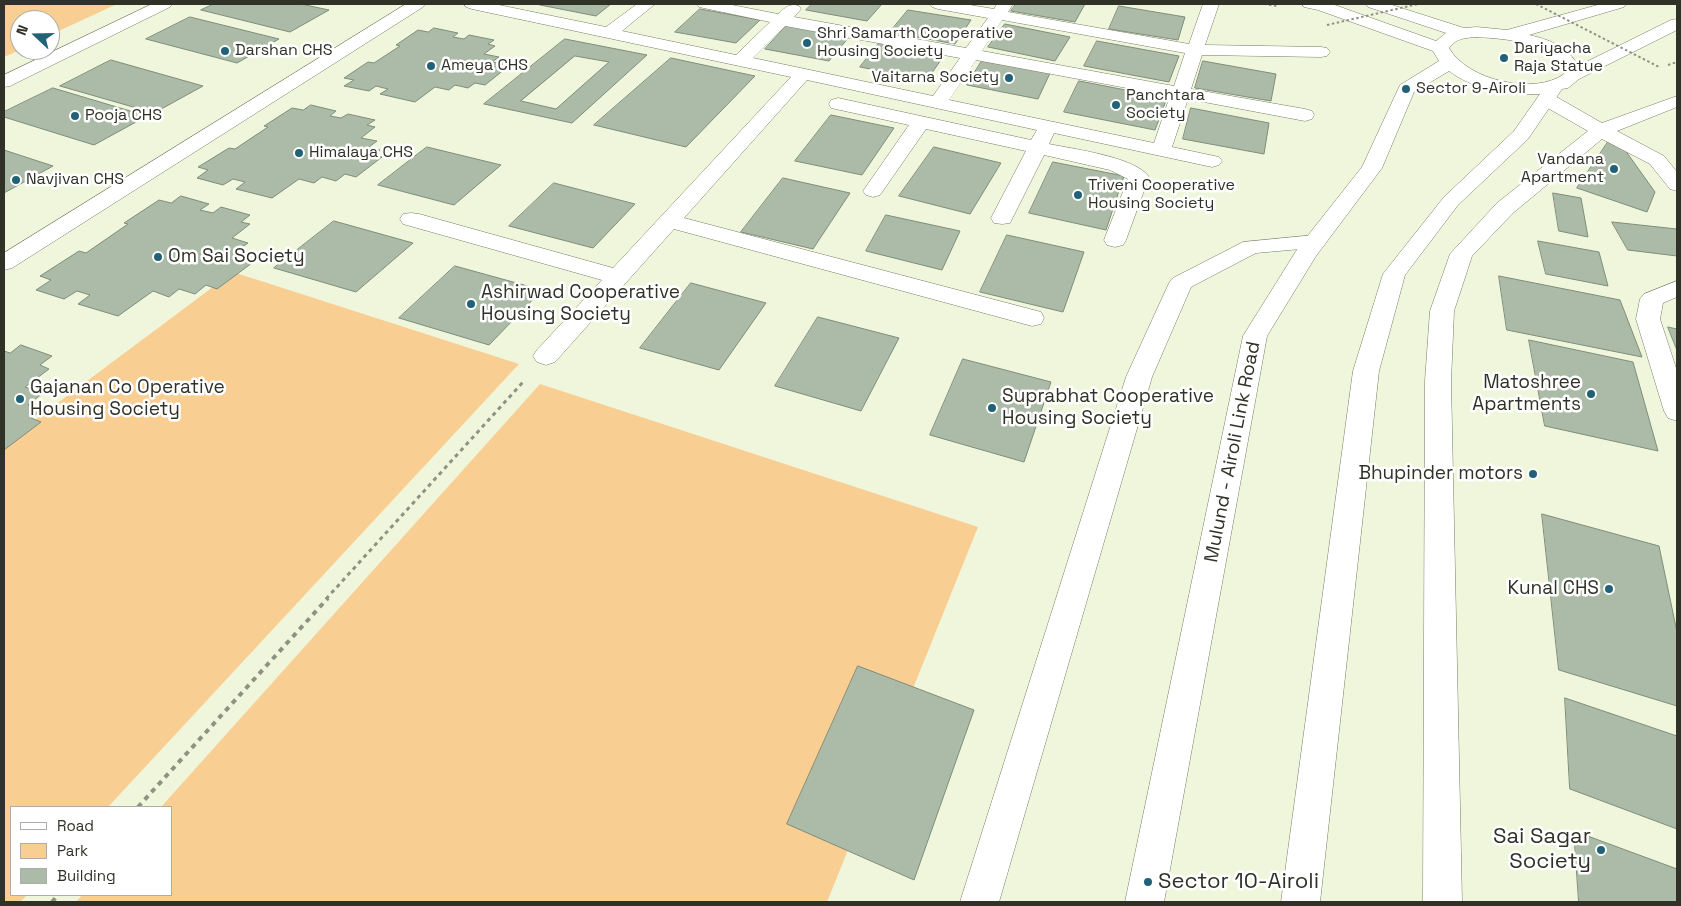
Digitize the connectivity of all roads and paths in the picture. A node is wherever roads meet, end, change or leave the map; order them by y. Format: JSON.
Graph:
{"nodes":[{"id":1,"x":131,"y":4,"type":"edge"},
{"id":2,"x":164,"y":4,"type":"edge"},
{"id":3,"x":417,"y":4,"type":"edge"},
{"id":4,"x":472,"y":4,"type":"edge"},
{"id":5,"x":647,"y":4,"type":"edge"},
{"id":6,"x":705,"y":4,"type":"edge"},
{"id":7,"x":798,"y":4,"type":"edge"},
{"id":8,"x":938,"y":4,"type":"edge"},
{"id":9,"x":1211,"y":4,"type":"edge"},
{"id":10,"x":1310,"y":4,"type":"edge"},
{"id":11,"x":1374,"y":4,"type":"edge"},
{"id":12,"x":1418,"y":4,"type":"edge"},
{"id":13,"x":1536,"y":4,"type":"edge"},
{"id":14,"x":1618,"y":4,"type":"edge"},
{"id":15,"x":510,"y":7,"type":"edge"},
{"id":16,"x":1001,"y":9,"type":"edge"},
{"id":17,"x":782,"y":20,"type":"junction"},
{"id":18,"x":1677,"y":24,"type":"edge"},
{"id":19,"x":1327,"y":25,"type":"dead end"},
{"id":20,"x":609,"y":33,"type":"junction"},
{"id":21,"x":1463,"y":33,"type":"junction"},
{"id":22,"x":1508,"y":35,"type":"junction"},
{"id":23,"x":60,"y":38,"type":"edge"},
{"id":24,"x":1196,"y":50,"type":"junction"},
{"id":25,"x":1321,"y":52,"type":"dead end"},
{"id":26,"x":973,"y":53,"type":"junction"},
{"id":27,"x":1444,"y":55,"type":"junction"},
{"id":28,"x":740,"y":61,"type":"junction"},
{"id":29,"x":1659,"y":67,"type":"dead end"},
{"id":30,"x":803,"y":74,"type":"junction"},
{"id":31,"x":4,"y":82,"type":"edge"},
{"id":32,"x":1558,"y":87,"type":"junction"},
{"id":33,"x":1182,"y":91,"type":"junction"},
{"id":34,"x":1677,"y":101,"type":"edge"},
{"id":35,"x":938,"y":103,"type":"junction"},
{"id":36,"x":838,"y":104,"type":"dead end"},
{"id":37,"x":1306,"y":114,"type":"dead end"},
{"id":38,"x":921,"y":122,"type":"junction"},
{"id":39,"x":1048,"y":126,"type":"junction"},
{"id":40,"x":1601,"y":130,"type":"junction"},
{"id":41,"x":1037,"y":148,"type":"junction"},
{"id":42,"x":1161,"y":150,"type":"junction"},
{"id":43,"x":1657,"y":160,"type":"junction"},
{"id":44,"x":1212,"y":161,"type":"dead end"},
{"id":45,"x":1677,"y":164,"type":"edge"},
{"id":46,"x":1677,"y":185,"type":"edge"},
{"id":47,"x":873,"y":191,"type":"dead end"},
{"id":48,"x":1002,"y":218,"type":"dead end"},
{"id":49,"x":411,"y":219,"type":"dead end"},
{"id":50,"x":670,"y":221,"type":"junction"},
{"id":51,"x":1114,"y":240,"type":"dead end"},
{"id":52,"x":1315,"y":242,"type":"junction"},
{"id":53,"x":4,"y":263,"type":"edge"},
{"id":54,"x":618,"y":277,"type":"junction"},
{"id":55,"x":1677,"y":288,"type":"edge"},
{"id":56,"x":1032,"y":318,"type":"dead end"},
{"id":57,"x":546,"y":356,"type":"joint"},
{"id":58,"x":1677,"y":411,"type":"edge"},
{"id":59,"x":139,"y":806,"type":"edge"},
{"id":60,"x":979,"y":902,"type":"edge"},
{"id":61,"x":1144,"y":902,"type":"edge"},
{"id":62,"x":1300,"y":902,"type":"edge"},
{"id":63,"x":1442,"y":902,"type":"edge"}],
"edges":[{"from":1,"to":23,"type":"street"},
{"from":2,"to":31,"type":"street"},
{"from":3,"to":53,"type":"street"},
{"from":4,"to":15,"type":"street"},
{"from":5,"to":20,"type":"street"},
{"from":6,"to":17,"type":"street"},
{"from":7,"to":17,"type":"street"},
{"from":8,"to":16,"type":"street"},
{"from":9,"to":24,"type":"street"},
{"from":10,"to":27,"type":"street"},
{"from":11,"to":21,"type":"street"},
{"from":12,"to":19,"type":"path","bridge":true},
{"from":13,"to":29,"type":"path","bridge":true},
{"from":14,"to":22,"type":"street"},
{"from":15,"to":20,"type":"street"},
{"from":16,"to":24,"type":"street"},
{"from":16,"to":26,"type":"street"},
{"from":17,"to":26,"type":"street"},
{"from":17,"to":28,"type":"street"},
{"from":18,"to":32,"type":"street"},
{"from":20,"to":28,"type":"street"},
{"from":21,"to":22,"type":"street"},
{"from":21,"to":27,"type":"street","name":"Mulund - Airoli Link Road"},
{"from":22,"to":32,"type":"street"},
{"from":24,"to":25,"type":"street"},
{"from":24,"to":33,"type":"street"},
{"from":26,"to":33,"type":"street"},
{"from":26,"to":35,"type":"street"},
{"from":27,"to":32,"type":"street"},
{"from":27,"to":52,"type":"street","name":"Mulund - Airoli Link Road"},
{"from":28,"to":30,"type":"street"},
{"from":30,"to":35,"type":"street"},
{"from":30,"to":50,"type":"street"},
{"from":32,"to":40,"type":"street"},
{"from":32,"to":62,"type":"street"},
{"from":33,"to":37,"type":"street"},
{"from":33,"to":42,"type":"street"},
{"from":34,"to":40,"type":"street"},
{"from":35,"to":39,"type":"street"},
{"from":36,"to":38,"type":"street"},
{"from":38,"to":41,"type":"street"},
{"from":38,"to":47,"type":"street"},
{"from":39,"to":41,"type":"street"},
{"from":39,"to":42,"type":"street"},
{"from":40,"to":43,"type":"street"},
{"from":40,"to":63,"type":"street"},
{"from":41,"to":48,"type":"street"},
{"from":41,"to":51,"type":"street"},
{"from":42,"to":44,"type":"street"},
{"from":43,"to":45,"type":"street"},
{"from":43,"to":46,"type":"street"},
{"from":49,"to":54,"type":"street"},
{"from":50,"to":54,"type":"street"},
{"from":50,"to":56,"type":"street"},
{"from":52,"to":60,"type":"street"},
{"from":52,"to":61,"type":"street","name":"Mulund - Airoli Link Road"},
{"from":54,"to":57,"type":"street"},
{"from":55,"to":58,"type":"street"},
{"from":57,"to":59,"type":"path"}]}
